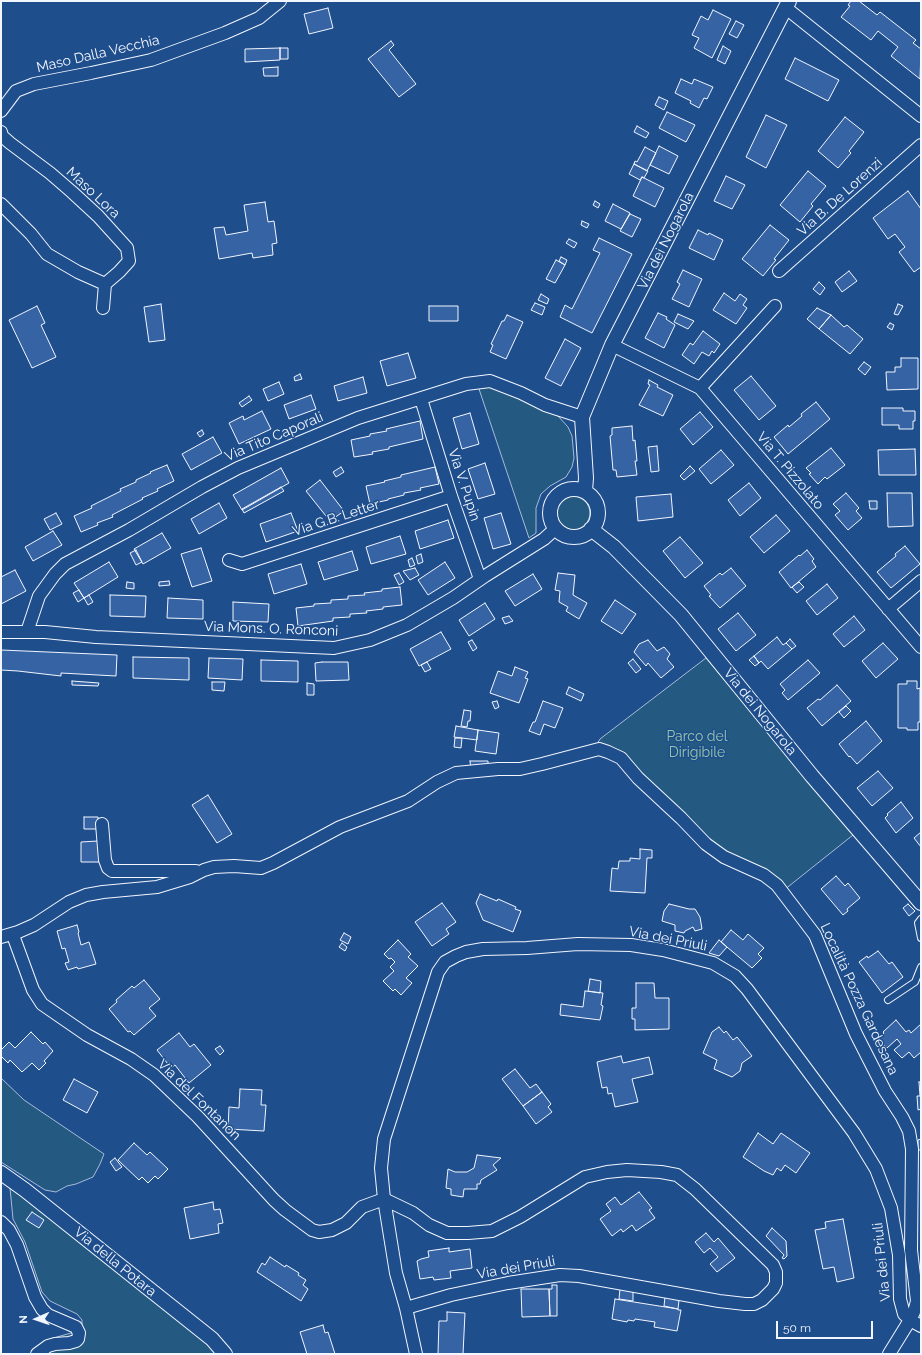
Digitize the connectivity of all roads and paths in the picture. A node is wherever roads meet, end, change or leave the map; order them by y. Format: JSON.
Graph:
{"nodes":[{"id":1,"x":280,"y":1,"type":"edge"},
{"id":2,"x":787,"y":4,"type":"edge"},
{"id":3,"x":6,"y":98,"type":"edge"},
{"id":4,"x":1,"y":111,"type":"edge"},
{"id":5,"x":921,"y":116,"type":"edge"},
{"id":6,"x":1,"y":132,"type":"edge"},
{"id":7,"x":921,"y":145,"type":"edge"},
{"id":8,"x":1,"y":204,"type":"edge"},
{"id":9,"x":779,"y":272,"type":"dead end"},
{"id":10,"x":106,"y":284,"type":"junction"},
{"id":11,"x":775,"y":306,"type":"dead end"},
{"id":12,"x":103,"y":308,"type":"dead end"},
{"id":13,"x":612,"y":345,"type":"junction"},
{"id":14,"x":700,"y":388,"type":"junction"},
{"id":15,"x":421,"y":398,"type":"junction"},
{"id":16,"x":582,"y":417,"type":"junction"},
{"id":17,"x":585,"y":491,"type":"junction"},
{"id":18,"x":451,"y":496,"type":"junction"},
{"id":19,"x":555,"y":529,"type":"junction"},
{"id":20,"x":591,"y":529,"type":"junction"},
{"id":21,"x":229,"y":560,"type":"dead end"},
{"id":22,"x":480,"y":579,"type":"junction"},
{"id":23,"x":921,"y":581,"type":"edge"},
{"id":24,"x":888,"y":609,"type":"junction"},
{"id":25,"x":1,"y":632,"type":"edge"},
{"id":26,"x":27,"y":632,"type":"junction"},
{"id":27,"x":921,"y":646,"type":"edge"},
{"id":28,"x":102,"y":824,"type":"dead end"},
{"id":29,"x":204,"y":870,"type":"junction"},
{"id":30,"x":921,"y":903,"type":"edge"},
{"id":31,"x":921,"y":919,"type":"edge"},
{"id":32,"x":1,"y":937,"type":"edge"},
{"id":33,"x":14,"y":938,"type":"dead end"},
{"id":34,"x":921,"y":938,"type":"edge"},
{"id":35,"x":921,"y":967,"type":"edge"},
{"id":36,"x":888,"y":1000,"type":"dead end"},
{"id":37,"x":1,"y":1173,"type":"edge"},
{"id":38,"x":384,"y":1199,"type":"junction"},
{"id":39,"x":1,"y":1222,"type":"edge"},
{"id":40,"x":406,"y":1308,"type":"junction"},
{"id":41,"x":916,"y":1323,"type":"edge"},
{"id":42,"x":37,"y":1354,"type":"edge"},
{"id":43,"x":225,"y":1354,"type":"edge"},
{"id":44,"x":416,"y":1354,"type":"edge"},
{"id":45,"x":889,"y":1354,"type":"edge"}],
"edges":[{"from":1,"to":3,"type":"street","name":"Maso Dalla Vecchia"},
{"from":2,"to":5,"type":"street"},
{"from":2,"to":13,"type":"street","name":"Via dei Nogarola"},
{"from":3,"to":4,"type":"street"},
{"from":6,"to":10,"type":"street","name":"Maso Lora"},
{"from":7,"to":9,"type":"street","name":"Via B. De Lorenzi"},
{"from":8,"to":10,"type":"street"},
{"from":10,"to":12,"type":"street"},
{"from":11,"to":14,"type":"street"},
{"from":13,"to":14,"type":"street","name":"Via T. Pizzolato"},
{"from":13,"to":16,"type":"street","name":"Via dei Nogarola"},
{"from":14,"to":24,"type":"street","name":"Via T. Pizzolato"},
{"from":15,"to":16,"type":"street","name":"Via Tito Caporali"},
{"from":15,"to":18,"type":"street","name":"Via V. Pupin"},
{"from":15,"to":26,"type":"street","name":"Via Tito Caporali"},
{"from":16,"to":17,"type":"street","name":"Via dei Nogarola"},
{"from":17,"to":19,"type":"street"},
{"from":17,"to":20,"type":"street"},
{"from":18,"to":21,"type":"street","name":"Via G.B. Letter"},
{"from":18,"to":22,"type":"street","name":"Via V. Pupin"},
{"from":19,"to":20,"type":"street"},
{"from":19,"to":22,"type":"street","name":"Via Mons. O. Ronconi"},
{"from":20,"to":30,"type":"street","name":"Via dei Nogarola"},
{"from":22,"to":26,"type":"street","name":"Via Mons. O. Ronconi"},
{"from":23,"to":24,"type":"street"},
{"from":24,"to":27,"type":"street","name":"Via T. Pizzolato"},
{"from":25,"to":26,"type":"street","name":"Via Mons. O. Ronconi"},
{"from":28,"to":29,"type":"street"},
{"from":29,"to":32,"type":"street","name":"Località Pozza Gardesana"},
{"from":29,"to":41,"type":"street","name":"Località Pozza Gardesana"},
{"from":31,"to":34,"type":"lane"},
{"from":33,"to":38,"type":"street","name":"Via del Fontanon"},
{"from":35,"to":36,"type":"lane"},
{"from":37,"to":43,"type":"street","name":"Via della Potara"},
{"from":38,"to":40,"type":"street","name":"Via dei Priuli"},
{"from":38,"to":40,"type":"street","name":"Via dei Priuli"},
{"from":38,"to":41,"type":"street","name":"Via dei Priuli"},
{"from":39,"to":42,"type":"street"},
{"from":40,"to":44,"type":"street","name":"Via dei Priuli"},
{"from":41,"to":45,"type":"street"}]}
